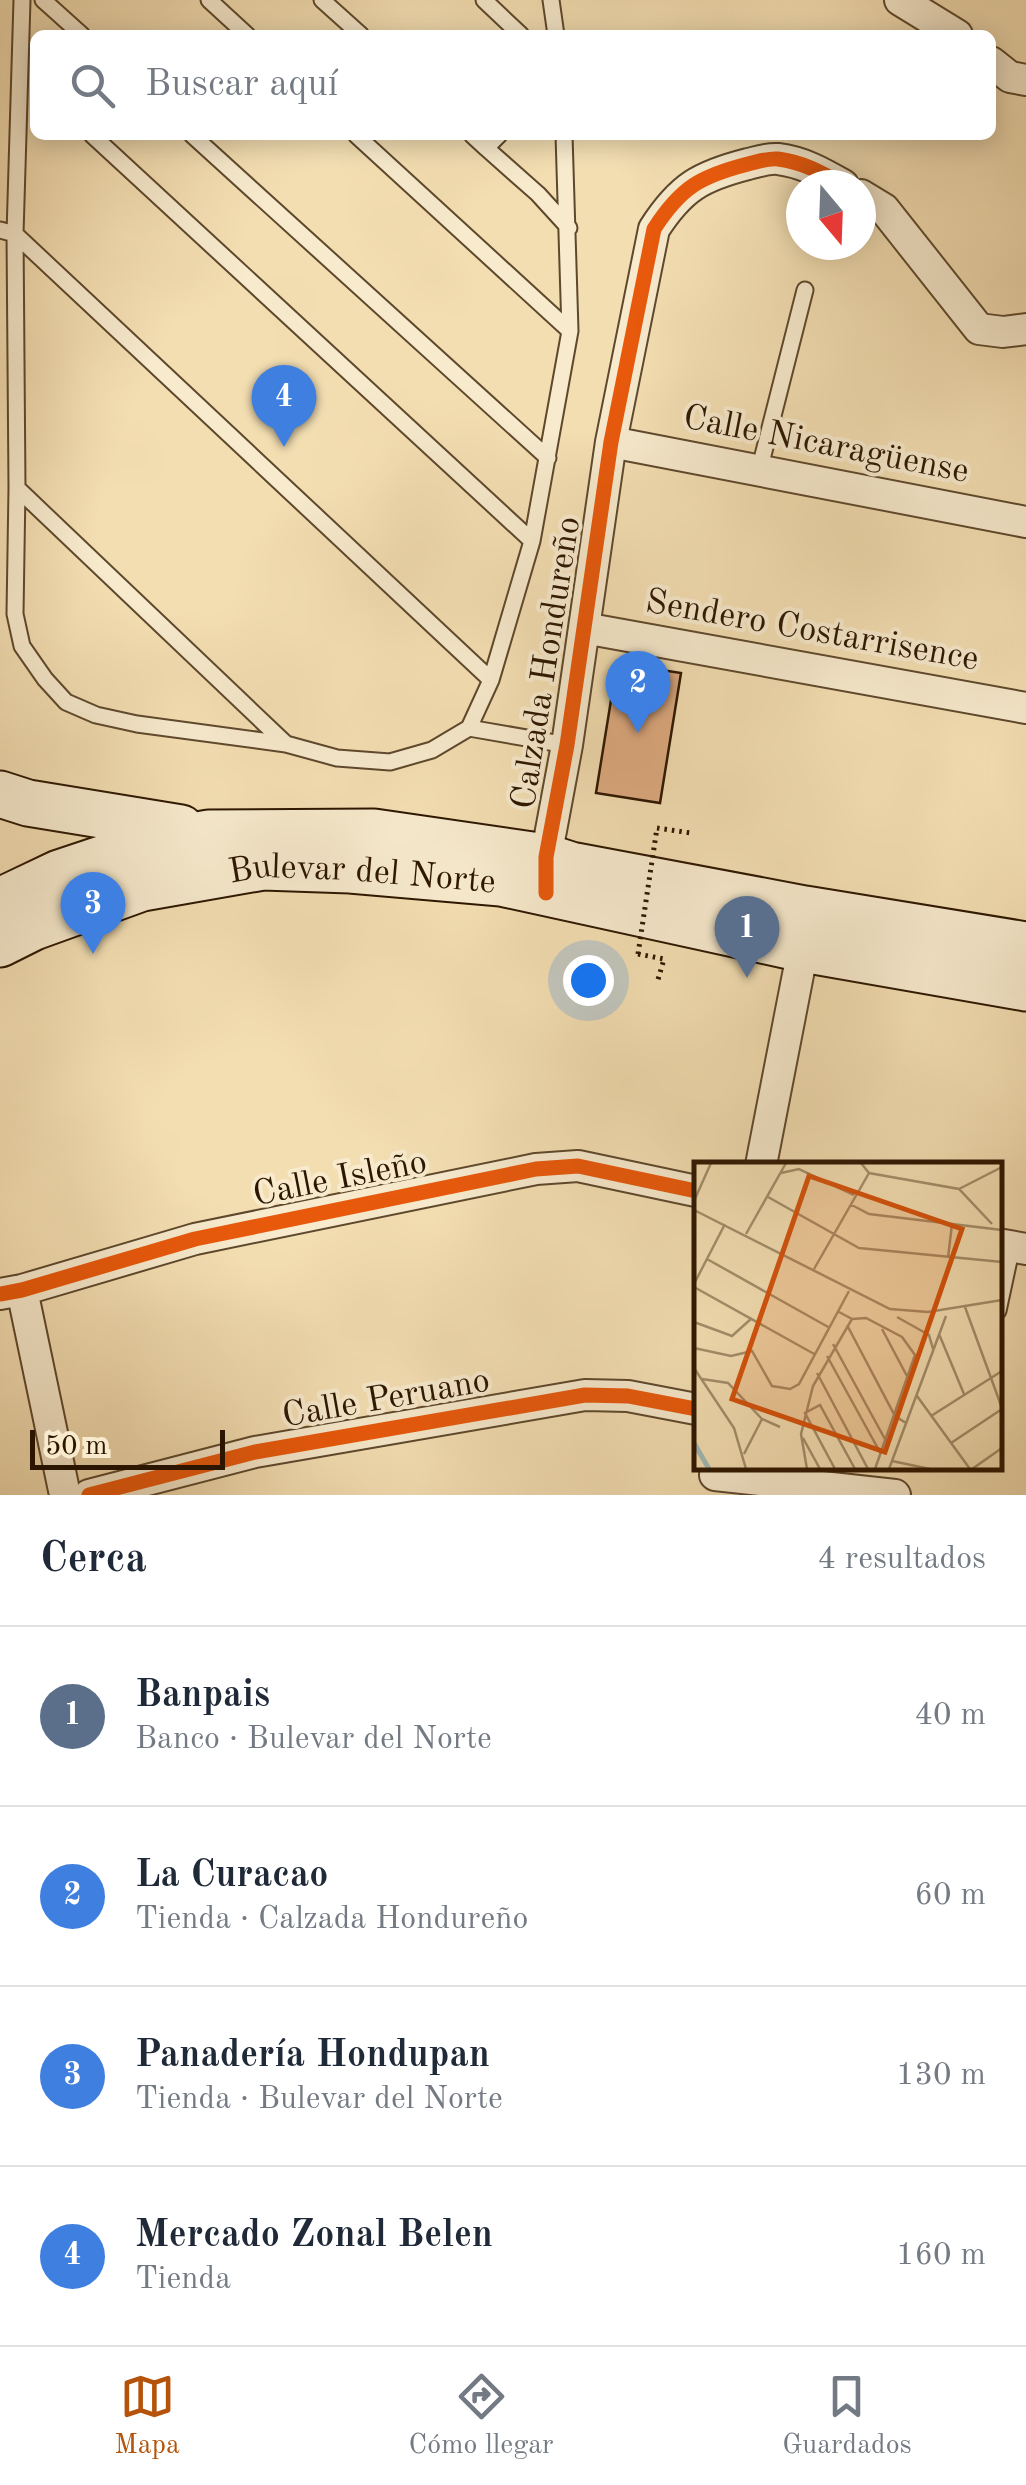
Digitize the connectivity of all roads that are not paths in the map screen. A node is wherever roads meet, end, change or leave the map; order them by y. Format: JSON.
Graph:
{"nodes":[{"id":1,"x":22,"y":0,"type":"edge"},
{"id":2,"x":43,"y":0,"type":"edge"},
{"id":3,"x":209,"y":0,"type":"edge"},
{"id":4,"x":322,"y":0,"type":"edge"},
{"id":5,"x":484,"y":0,"type":"edge"},
{"id":6,"x":552,"y":0,"type":"edge"},
{"id":7,"x":900,"y":0,"type":"edge"},
{"id":8,"x":76,"y":30,"type":"edge"},
{"id":9,"x":242,"y":30,"type":"edge"},
{"id":10,"x":355,"y":30,"type":"edge"},
{"id":11,"x":516,"y":30,"type":"edge"},
{"id":12,"x":555,"y":30,"type":"edge"},
{"id":13,"x":950,"y":30,"type":"edge"},
{"id":14,"x":996,"y":66,"type":"edge"},
{"id":15,"x":19,"y":68,"type":"junction"},
{"id":16,"x":30,"y":78,"type":"edge"},
{"id":17,"x":1026,"y":80,"type":"edge"},
{"id":18,"x":97,"y":140,"type":"edge"},
{"id":19,"x":198,"y":140,"type":"edge"},
{"id":20,"x":361,"y":140,"type":"edge"},
{"id":21,"x":477,"y":140,"type":"edge"},
{"id":22,"x":493,"y":140,"type":"edge"},
{"id":23,"x":564,"y":140,"type":"edge"},
{"id":24,"x":486,"y":148,"type":"junction"},
{"id":25,"x":817,"y":170,"type":"edge"},
{"id":26,"x":876,"y":204,"type":"edge"},
{"id":27,"x":568,"y":228,"type":"junction"},
{"id":28,"x":8,"y":232,"type":"edge"},
{"id":29,"x":805,"y":290,"type":"dead end"},
{"id":30,"x":1026,"y":330,"type":"edge"},
{"id":31,"x":570,"y":331,"type":"junction"},
{"id":32,"x":611,"y":442,"type":"junction"},
{"id":33,"x":548,"y":458,"type":"junction"},
{"id":34,"x":759,"y":471,"type":"junction"},
{"id":35,"x":17,"y":488,"type":"junction"},
{"id":36,"x":1026,"y":522,"type":"edge"},
{"id":37,"x":532,"y":541,"type":"junction"},
{"id":38,"x":584,"y":628,"type":"junction"},
{"id":39,"x":491,"y":680,"type":"junction"},
{"id":40,"x":1026,"y":708,"type":"edge"},
{"id":41,"x":469,"y":728,"type":"junction"},
{"id":42,"x":286,"y":744,"type":"junction"},
{"id":43,"x":566,"y":745,"type":"junction"},
{"id":44,"x":0,"y":794,"type":"edge"},
{"id":45,"x":208,"y":833,"type":"junction"},
{"id":46,"x":546,"y":875,"type":"junction"},
{"id":47,"x":0,"y":901,"type":"edge"},
{"id":48,"x":0,"y":944,"type":"edge"},
{"id":49,"x":1026,"y":945,"type":"edge"},
{"id":50,"x":803,"y":949,"type":"junction"},
{"id":51,"x":1026,"y":988,"type":"edge"},
{"id":52,"x":762,"y":1162,"type":"edge"},
{"id":53,"x":694,"y":1190,"type":"edge"},
{"id":54,"x":1012,"y":1246,"type":"edge"},
{"id":55,"x":11,"y":1292,"type":"edge"},
{"id":56,"x":1001,"y":1297,"type":"edge"},
{"id":57,"x":694,"y":1409,"type":"edge"},
{"id":58,"x":714,"y":1479,"type":"edge"},
{"id":59,"x":65,"y":1495,"type":"edge"},
{"id":60,"x":89,"y":1495,"type":"edge"},
{"id":61,"x":894,"y":1495,"type":"edge"}],
"edges":[{"from":1,"to":15,"type":"lane"},
{"from":2,"to":8,"type":"lane"},
{"from":3,"to":9,"type":"lane"},
{"from":4,"to":10,"type":"lane"},
{"from":5,"to":11,"type":"lane"},
{"from":6,"to":12,"type":"lane"},
{"from":7,"to":13,"type":"street"},
{"from":14,"to":17,"type":"street"},
{"from":15,"to":16,"type":"lane"},
{"from":15,"to":28,"type":"lane"},
{"from":18,"to":37,"type":"lane"},
{"from":19,"to":33,"type":"lane"},
{"from":20,"to":31,"type":"lane"},
{"from":21,"to":24,"type":"lane"},
{"from":22,"to":24,"type":"lane"},
{"from":23,"to":27,"type":"lane"},
{"from":24,"to":27,"type":"lane"},
{"from":25,"to":32,"type":"street","name":"Calzada Hondureño"},
{"from":26,"to":30,"type":"street"},
{"from":27,"to":31,"type":"lane"},
{"from":28,"to":35,"type":"lane"},
{"from":28,"to":39,"type":"lane"},
{"from":29,"to":34,"type":"lane"},
{"from":31,"to":33,"type":"lane"},
{"from":32,"to":34,"type":"street","name":"Calle Nicaragüense"},
{"from":32,"to":38,"type":"street","name":"Calzada Hondureño"},
{"from":33,"to":37,"type":"lane"},
{"from":34,"to":36,"type":"street","name":"Calle Nicaragüense"},
{"from":35,"to":42,"type":"lane"},
{"from":35,"to":42,"type":"lane"},
{"from":37,"to":39,"type":"lane"},
{"from":38,"to":40,"type":"street","name":"Sendero Costarrisence"},
{"from":38,"to":43,"type":"street","name":"Calzada Hondureño"},
{"from":39,"to":41,"type":"lane"},
{"from":41,"to":42,"type":"lane"},
{"from":41,"to":43,"type":"lane"},
{"from":43,"to":46,"type":"street","name":"Calzada Hondureño"},
{"from":44,"to":45,"type":"main road"},
{"from":45,"to":46,"type":"main road","name":"Bulevar del Norte"},
{"from":45,"to":47,"type":"main road","name":"Bulevar del Norte"},
{"from":46,"to":48,"type":"main road","name":"Bulevar del Norte"},
{"from":46,"to":49,"type":"main road","name":"Bulevar del Norte"},
{"from":46,"to":50,"type":"main road","name":"Bulevar del Norte"},
{"from":50,"to":51,"type":"main road","name":"Bulevar del Norte"},
{"from":50,"to":52,"type":"street"},
{"from":53,"to":55,"type":"street","name":"Calle Isleño"},
{"from":54,"to":56,"type":"lane"},
{"from":55,"to":59,"type":"street"},
{"from":57,"to":60,"type":"street","name":"Calle Peruano"},
{"from":58,"to":61,"type":"street"}]}
